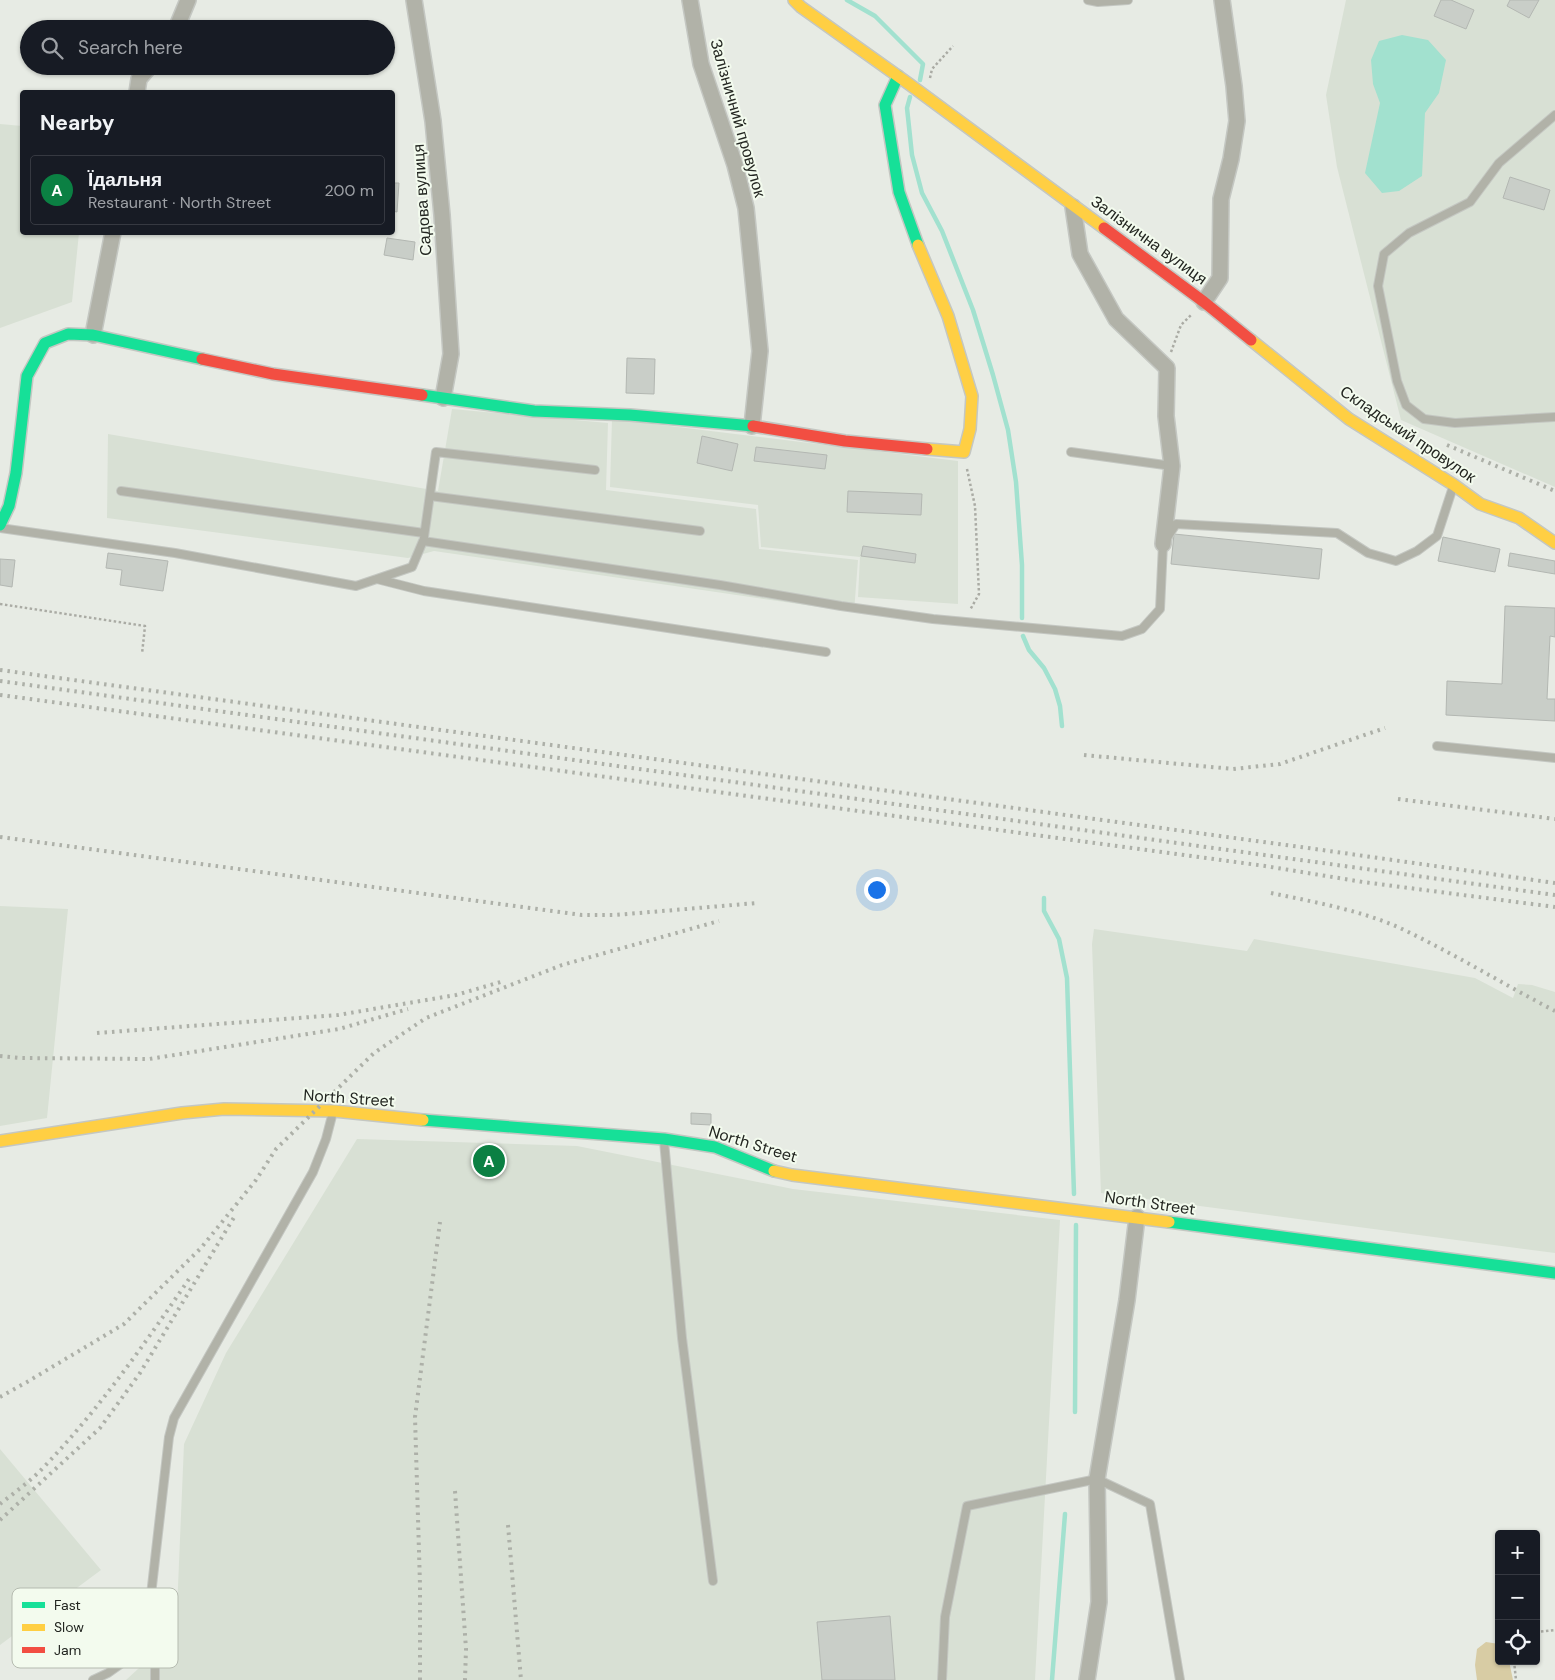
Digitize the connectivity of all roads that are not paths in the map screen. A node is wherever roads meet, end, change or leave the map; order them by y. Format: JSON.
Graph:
{"nodes":[{"id":1,"x":188,"y":0,"type":"edge"},
{"id":2,"x":414,"y":0,"type":"edge"},
{"id":3,"x":690,"y":0,"type":"edge"},
{"id":4,"x":794,"y":0,"type":"edge"},
{"id":5,"x":1088,"y":0,"type":"edge"},
{"id":6,"x":1128,"y":0,"type":"edge"},
{"id":7,"x":1222,"y":0,"type":"edge"},
{"id":8,"x":180,"y":20,"type":"edge"},
{"id":9,"x":142,"y":75,"type":"edge"},
{"id":10,"x":898,"y":76,"type":"junction"},
{"id":11,"x":137,"y":90,"type":"edge"},
{"id":12,"x":1555,"y":115,"type":"edge"},
{"id":13,"x":1073,"y":207,"type":"junction"},
{"id":14,"x":112,"y":235,"type":"edge"},
{"id":15,"x":1204,"y":302,"type":"junction"},
{"id":16,"x":93,"y":335,"type":"junction"},
{"id":17,"x":444,"y":398,"type":"junction"},
{"id":18,"x":1555,"y":417,"type":"edge"},
{"id":19,"x":752,"y":426,"type":"junction"},
{"id":20,"x":1071,"y":452,"type":"dead end"},
{"id":21,"x":1172,"y":466,"type":"junction"},
{"id":22,"x":594,"y":470,"type":"dead end"},
{"id":23,"x":1454,"y":485,"type":"junction"},
{"id":24,"x":121,"y":491,"type":"dead end"},
{"id":25,"x":430,"y":496,"type":"junction"},
{"id":26,"x":0,"y":527,"type":"edge"},
{"id":27,"x":700,"y":531,"type":"dead end"},
{"id":28,"x":424,"y":537,"type":"junction"},
{"id":29,"x":1555,"y":543,"type":"edge"},
{"id":30,"x":1164,"y":544,"type":"junction"},
{"id":31,"x":377,"y":579,"type":"junction"},
{"id":32,"x":826,"y":652,"type":"dead end"},
{"id":33,"x":1437,"y":746,"type":"dead end"},
{"id":34,"x":1555,"y":758,"type":"edge"},
{"id":35,"x":334,"y":1110,"type":"junction"},
{"id":36,"x":664,"y":1140,"type":"junction"},
{"id":37,"x":0,"y":1142,"type":"edge"},
{"id":38,"x":1137,"y":1218,"type":"junction"},
{"id":39,"x":1555,"y":1273,"type":"edge"},
{"id":40,"x":1097,"y":1479,"type":"junction"},
{"id":41,"x":713,"y":1581,"type":"dead end"},
{"id":42,"x":152,"y":1588,"type":"edge"},
{"id":43,"x":115,"y":1668,"type":"edge"},
{"id":44,"x":93,"y":1680,"type":"edge"},
{"id":45,"x":942,"y":1680,"type":"edge"},
{"id":46,"x":1087,"y":1680,"type":"edge"},
{"id":47,"x":1180,"y":1680,"type":"edge"}],
"edges":[{"from":1,"to":8,"type":"street"},
{"from":2,"to":17,"type":"street","name":"Садова вулиця"},
{"from":3,"to":19,"type":"street","name":"Залізничний провулок"},
{"from":4,"to":10,"type":"street","name":"Залізнична вулиця"},
{"from":5,"to":6,"type":"lane"},
{"from":7,"to":15,"type":"street","name":"Залізнична вулиця"},
{"from":9,"to":11,"type":"street"},
{"from":10,"to":13,"type":"street","name":"Залізнична вулиця"},
{"from":10,"to":19,"type":"street"},
{"from":12,"to":18,"type":"lane"},
{"from":13,"to":15,"type":"street","name":"Залізнична вулиця"},
{"from":13,"to":21,"type":"street"},
{"from":14,"to":16,"type":"street"},
{"from":15,"to":23,"type":"street","name":"Складський провулок"},
{"from":16,"to":17,"type":"street"},
{"from":16,"to":26,"type":"street"},
{"from":17,"to":19,"type":"street"},
{"from":20,"to":21,"type":"lane"},
{"from":21,"to":30,"type":"street"},
{"from":22,"to":25,"type":"lane"},
{"from":23,"to":29,"type":"street","name":"Складський провулок"},
{"from":23,"to":30,"type":"lane"},
{"from":24,"to":28,"type":"lane"},
{"from":25,"to":27,"type":"lane"},
{"from":25,"to":28,"type":"lane"},
{"from":26,"to":31,"type":"lane"},
{"from":28,"to":30,"type":"lane"},
{"from":28,"to":31,"type":"lane"},
{"from":31,"to":32,"type":"lane"},
{"from":33,"to":34,"type":"lane"},
{"from":35,"to":36,"type":"street","name":"North Street"},
{"from":35,"to":37,"type":"street","name":"North Street"},
{"from":35,"to":42,"type":"lane"},
{"from":36,"to":38,"type":"street","name":"North Street"},
{"from":36,"to":41,"type":"lane"},
{"from":38,"to":39,"type":"street","name":"North Street"},
{"from":38,"to":40,"type":"street"},
{"from":40,"to":45,"type":"lane"},
{"from":40,"to":46,"type":"street"},
{"from":40,"to":47,"type":"lane"},
{"from":43,"to":44,"type":"lane"}]}
